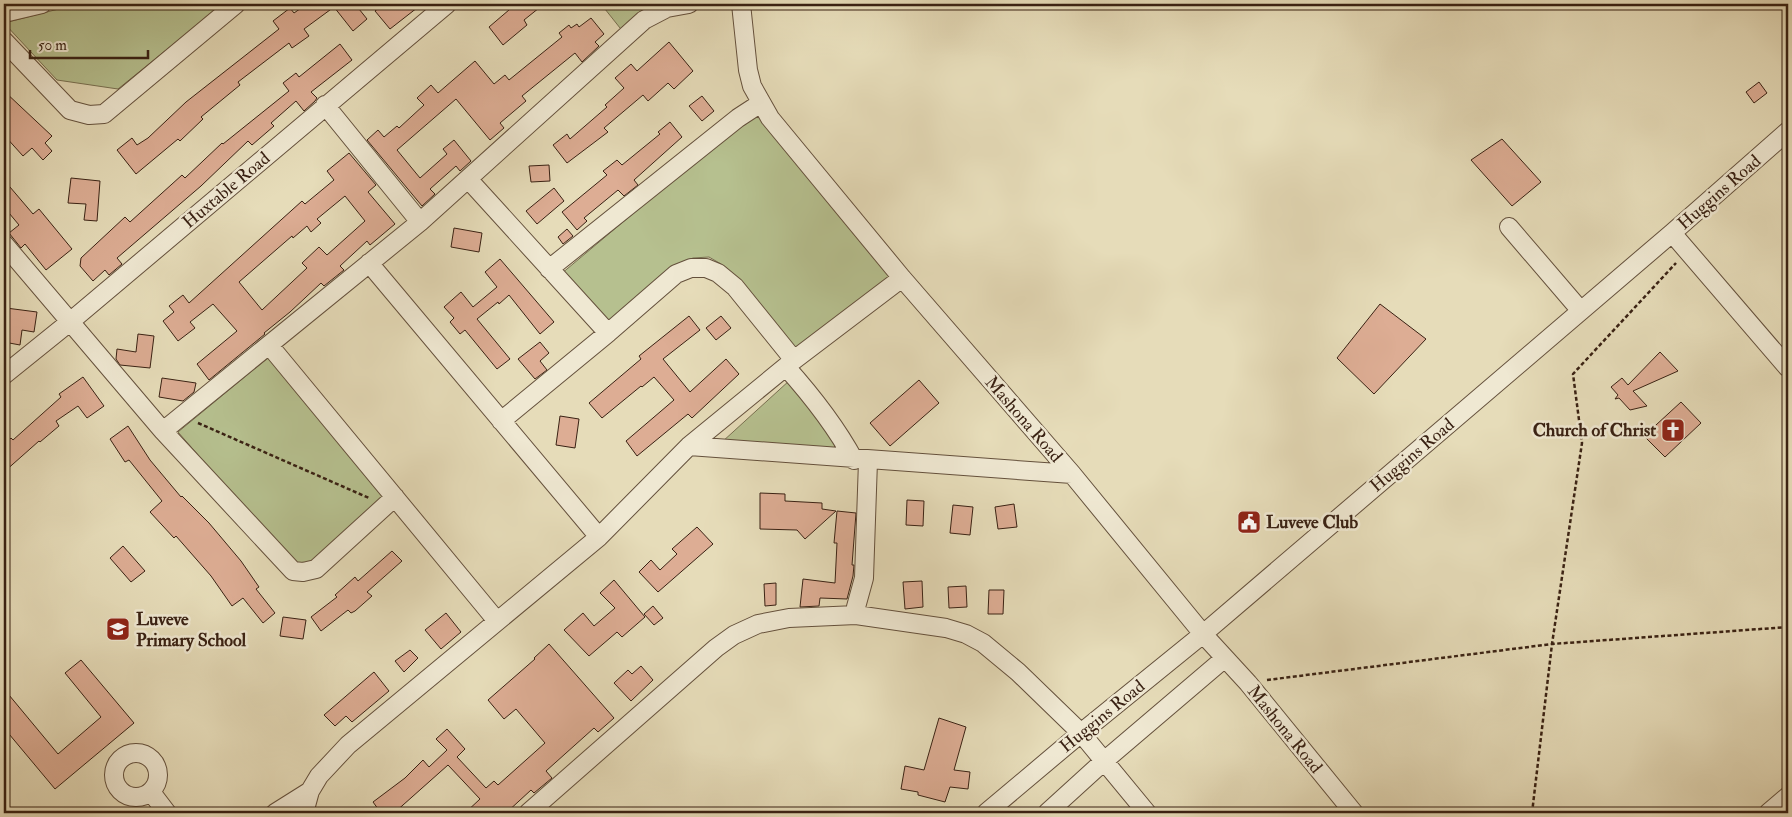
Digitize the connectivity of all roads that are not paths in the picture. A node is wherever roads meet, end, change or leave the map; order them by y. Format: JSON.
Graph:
{"nodes":[{"id":1,"x":42,"y":4,"type":"edge"},
{"id":2,"x":236,"y":4,"type":"edge"},
{"id":3,"x":447,"y":4,"type":"edge"},
{"id":4,"x":689,"y":4,"type":"edge"},
{"id":5,"x":741,"y":4,"type":"edge"},
{"id":6,"x":4,"y":13,"type":"edge"},
{"id":7,"x":4,"y":41,"type":"edge"},
{"id":8,"x":761,"y":103,"type":"junction"},
{"id":9,"x":325,"y":105,"type":"junction"},
{"id":10,"x":1788,"y":131,"type":"edge"},
{"id":11,"x":468,"y":179,"type":"junction"},
{"id":12,"x":420,"y":222,"type":"junction"},
{"id":13,"x":1509,"y":227,"type":"dead end"},
{"id":14,"x":1672,"y":233,"type":"junction"},
{"id":15,"x":4,"y":244,"type":"edge"},
{"id":16,"x":369,"y":263,"type":"junction"},
{"id":17,"x":549,"y":269,"type":"junction"},
{"id":18,"x":902,"y":278,"type":"junction"},
{"id":19,"x":1581,"y":311,"type":"junction"},
{"id":20,"x":71,"y":322,"type":"junction"},
{"id":21,"x":608,"y":334,"type":"junction"},
{"id":22,"x":269,"y":345,"type":"junction"},
{"id":23,"x":790,"y":363,"type":"junction"},
{"id":24,"x":1788,"y":368,"type":"edge"},
{"id":25,"x":4,"y":375,"type":"edge"},
{"id":26,"x":502,"y":421,"type":"junction"},
{"id":27,"x":163,"y":431,"type":"junction"},
{"id":28,"x":689,"y":446,"type":"junction"},
{"id":29,"x":861,"y":460,"type":"junction"},
{"id":30,"x":1072,"y":474,"type":"junction"},
{"id":31,"x":390,"y":501,"type":"junction"},
{"id":32,"x":599,"y":537,"type":"junction"},
{"id":33,"x":856,"y":615,"type":"junction"},
{"id":34,"x":497,"y":621,"type":"junction"},
{"id":35,"x":1203,"y":634,"type":"junction"},
{"id":36,"x":1225,"y":658,"type":"junction"},
{"id":37,"x":1081,"y":733,"type":"junction"},
{"id":38,"x":1104,"y":761,"type":"junction"},
{"id":39,"x":310,"y":791,"type":"junction"},
{"id":40,"x":151,"y":792,"type":"dead end"},
{"id":41,"x":1788,"y":796,"type":"edge"},
{"id":42,"x":167,"y":813,"type":"edge"},
{"id":43,"x":275,"y":813,"type":"edge"},
{"id":44,"x":304,"y":813,"type":"edge"},
{"id":45,"x":528,"y":813,"type":"edge"},
{"id":46,"x":986,"y":813,"type":"edge"},
{"id":47,"x":1047,"y":813,"type":"edge"},
{"id":48,"x":1147,"y":813,"type":"edge"},
{"id":49,"x":1354,"y":813,"type":"edge"},
{"id":50,"x":1768,"y":813,"type":"edge"}],
"edges":[{"from":1,"to":6,"type":"street"},
{"from":2,"to":7,"type":"street"},
{"from":3,"to":9,"type":"street","name":"Huxtable Road"},
{"from":4,"to":11,"type":"street"},
{"from":5,"to":8,"type":"street","name":"Mashona Road"},
{"from":8,"to":17,"type":"street"},
{"from":8,"to":18,"type":"street","name":"Mashona Road"},
{"from":9,"to":12,"type":"street"},
{"from":9,"to":20,"type":"street","name":"Huxtable Road"},
{"from":10,"to":14,"type":"street","name":"Huggins Road"},
{"from":11,"to":12,"type":"street"},
{"from":11,"to":17,"type":"street"},
{"from":12,"to":16,"type":"street"},
{"from":13,"to":19,"type":"street"},
{"from":14,"to":19,"type":"street","name":"Huggins Road"},
{"from":14,"to":24,"type":"street"},
{"from":15,"to":20,"type":"street"},
{"from":16,"to":22,"type":"street"},
{"from":16,"to":26,"type":"street"},
{"from":17,"to":21,"type":"street"},
{"from":18,"to":23,"type":"street"},
{"from":18,"to":30,"type":"street","name":"Mashona Road"},
{"from":19,"to":35,"type":"street","name":"Huggins Road"},
{"from":20,"to":25,"type":"street","name":"Huxtable Road"},
{"from":20,"to":27,"type":"street"},
{"from":21,"to":23,"type":"street"},
{"from":21,"to":26,"type":"street"},
{"from":22,"to":27,"type":"street"},
{"from":22,"to":31,"type":"street"},
{"from":23,"to":28,"type":"street"},
{"from":23,"to":29,"type":"street"},
{"from":26,"to":32,"type":"street"},
{"from":27,"to":31,"type":"street"},
{"from":28,"to":29,"type":"street"},
{"from":28,"to":32,"type":"street"},
{"from":29,"to":30,"type":"street"},
{"from":29,"to":33,"type":"street"},
{"from":30,"to":35,"type":"street","name":"Mashona Road"},
{"from":31,"to":34,"type":"street"},
{"from":32,"to":34,"type":"street"},
{"from":33,"to":37,"type":"street"},
{"from":33,"to":45,"type":"street"},
{"from":34,"to":39,"type":"street"},
{"from":35,"to":36,"type":"street","name":"Mashona Road"},
{"from":35,"to":37,"type":"street","name":"Huggins Road"},
{"from":36,"to":38,"type":"street"},
{"from":36,"to":49,"type":"street","name":"Mashona Road"},
{"from":37,"to":38,"type":"street"},
{"from":37,"to":46,"type":"street","name":"Huggins Road"},
{"from":38,"to":47,"type":"street"},
{"from":38,"to":48,"type":"street"},
{"from":39,"to":43,"type":"street"},
{"from":39,"to":44,"type":"street"},
{"from":40,"to":42,"type":"street"},
{"from":41,"to":50,"type":"street"}]}
